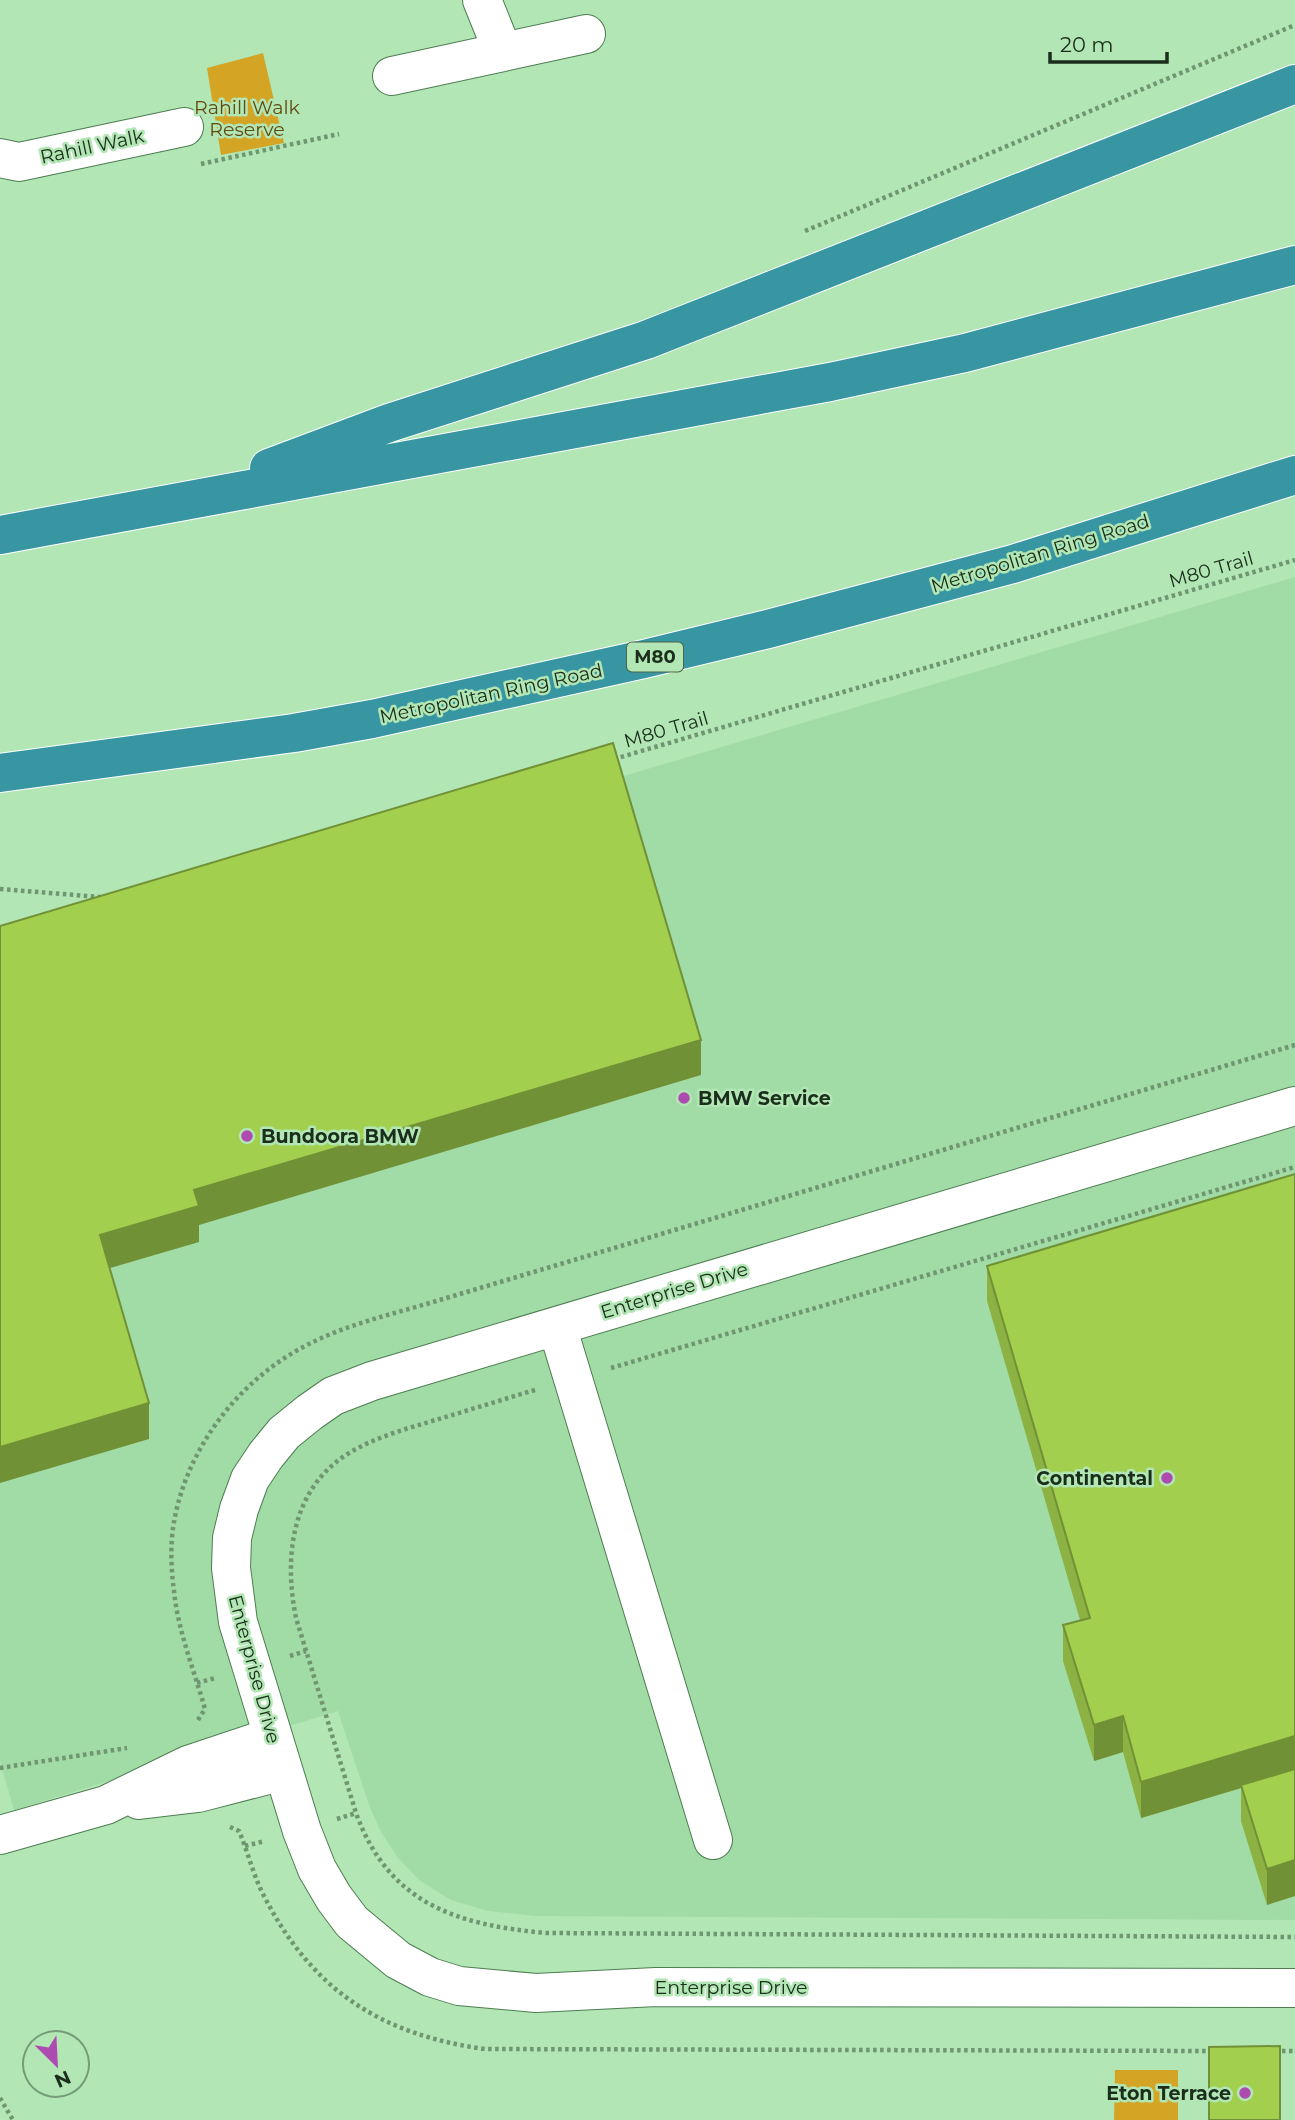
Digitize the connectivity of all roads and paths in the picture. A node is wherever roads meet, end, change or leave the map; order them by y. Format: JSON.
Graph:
{"nodes":[{"id":1,"x":482,"y":0,"type":"edge"},
{"id":2,"x":1295,"y":25,"type":"edge"},
{"id":3,"x":586,"y":34,"type":"dead end"},
{"id":4,"x":503,"y":52,"type":"junction"},
{"id":5,"x":392,"y":76,"type":"dead end"},
{"id":6,"x":1295,"y":84,"type":"edge"},
{"id":7,"x":184,"y":127,"type":"dead end"},
{"id":8,"x":339,"y":134,"type":"dead end"},
{"id":9,"x":0,"y":158,"type":"edge"},
{"id":10,"x":190,"y":167,"type":"dead end"},
{"id":11,"x":793,"y":236,"type":"dead end"},
{"id":12,"x":1295,"y":265,"type":"edge"},
{"id":13,"x":1295,"y":475,"type":"edge"},
{"id":14,"x":172,"y":504,"type":"junction"},
{"id":15,"x":0,"y":535,"type":"edge"},
{"id":16,"x":1295,"y":560,"type":"edge"},
{"id":17,"x":602,"y":763,"type":"edge"},
{"id":18,"x":0,"y":772,"type":"edge"},
{"id":19,"x":0,"y":889,"type":"edge"},
{"id":20,"x":109,"y":898,"type":"edge"},
{"id":21,"x":1295,"y":1105,"type":"edge"},
{"id":22,"x":1295,"y":1167,"type":"edge"},
{"id":23,"x":557,"y":1326,"type":"junction"},
{"id":24,"x":573,"y":1379,"type":"junction"},
{"id":25,"x":129,"y":1748,"type":"dead end"},
{"id":26,"x":278,"y":1754,"type":"junction"},
{"id":27,"x":0,"y":1768,"type":"edge"},
{"id":28,"x":0,"y":1835,"type":"edge"},
{"id":29,"x":713,"y":1840,"type":"dead end"},
{"id":30,"x":1295,"y":1937,"type":"edge"},
{"id":31,"x":1295,"y":1988,"type":"edge"},
{"id":32,"x":0,"y":2098,"type":"edge"},
{"id":33,"x":13,"y":2120,"type":"edge"}],
"edges":[{"from":1,"to":4,"type":"street"},
{"from":2,"to":11,"type":"path"},
{"from":3,"to":4,"type":"street"},
{"from":4,"to":5,"type":"street"},
{"from":6,"to":14,"type":"highway"},
{"from":7,"to":9,"type":"street","name":"Rahill Walk"},
{"from":8,"to":10,"type":"path"},
{"from":12,"to":14,"type":"highway"},
{"from":13,"to":18,"type":"highway","name":"Metropolitan Ring Road","number":"M80"},
{"from":14,"to":15,"type":"highway"},
{"from":16,"to":17,"type":"path","name":"M80 Trail"},
{"from":19,"to":20,"type":"path"},
{"from":21,"to":23,"type":"street","name":"Enterprise Drive"},
{"from":22,"to":24,"type":"path"},
{"from":23,"to":24,"type":"street"},
{"from":23,"to":26,"type":"street","name":"Enterprise Drive"},
{"from":24,"to":29,"type":"street"},
{"from":24,"to":30,"type":"path"},
{"from":25,"to":27,"type":"path"},
{"from":26,"to":28,"type":"street"},
{"from":26,"to":31,"type":"street","name":"Enterprise Drive"},
{"from":32,"to":33,"type":"path"}]}
